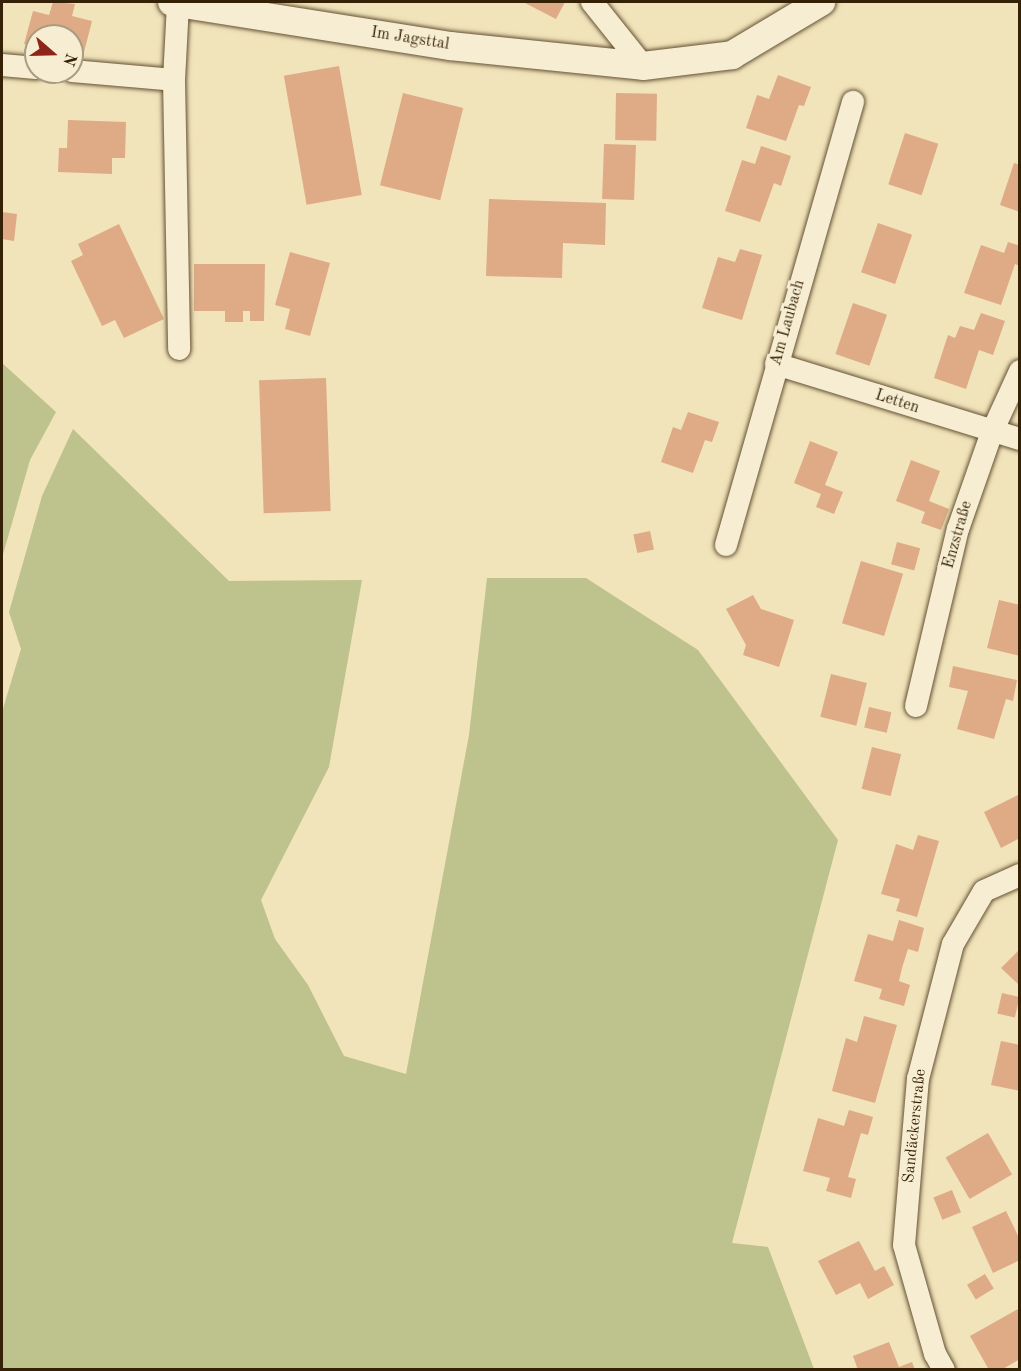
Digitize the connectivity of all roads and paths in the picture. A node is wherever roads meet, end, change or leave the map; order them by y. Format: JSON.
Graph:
{"nodes":[{"id":1,"x":592,"y":2,"type":"edge"},
{"id":2,"x":821,"y":2,"type":"edge"},
{"id":3,"x":175,"y":3,"type":"edge"},
{"id":4,"x":2,"y":65,"type":"edge"},
{"id":5,"x":643,"y":66,"type":"junction"},
{"id":6,"x":24,"y":67,"type":"edge"},
{"id":7,"x":84,"y":72,"type":"edge"},
{"id":8,"x":174,"y":80,"type":"junction"},
{"id":9,"x":853,"y":102,"type":"dead end"},
{"id":10,"x":179,"y":349,"type":"dead end"},
{"id":11,"x":776,"y":364,"type":"junction"},
{"id":12,"x":1020,"y":371,"type":"edge"},
{"id":13,"x":992,"y":432,"type":"junction"},
{"id":14,"x":1020,"y":439,"type":"edge"},
{"id":15,"x":726,"y":545,"type":"dead end"},
{"id":16,"x":916,"y":706,"type":"dead end"},
{"id":17,"x":1020,"y":875,"type":"edge"},
{"id":18,"x":944,"y":1370,"type":"edge"}],
"edges":[{"from":1,"to":5,"type":"street"},
{"from":2,"to":5,"type":"street","name":"Im Jagsttal"},
{"from":3,"to":5,"type":"street","name":"Im Jagsttal"},
{"from":3,"to":8,"type":"street","name":"Im Jagsttal"},
{"from":4,"to":6,"type":"street"},
{"from":7,"to":8,"type":"street"},
{"from":8,"to":10,"type":"street","name":"Im Jagsttal"},
{"from":9,"to":11,"type":"street","name":"Am Laubach"},
{"from":11,"to":13,"type":"street","name":"Letten"},
{"from":11,"to":15,"type":"street","name":"Am Laubach"},
{"from":12,"to":13,"type":"street","name":"Enzstraße"},
{"from":13,"to":14,"type":"street","name":"Letten"},
{"from":13,"to":16,"type":"street","name":"Enzstraße"},
{"from":17,"to":18,"type":"street","name":"Sandäckerstraße"}]}
